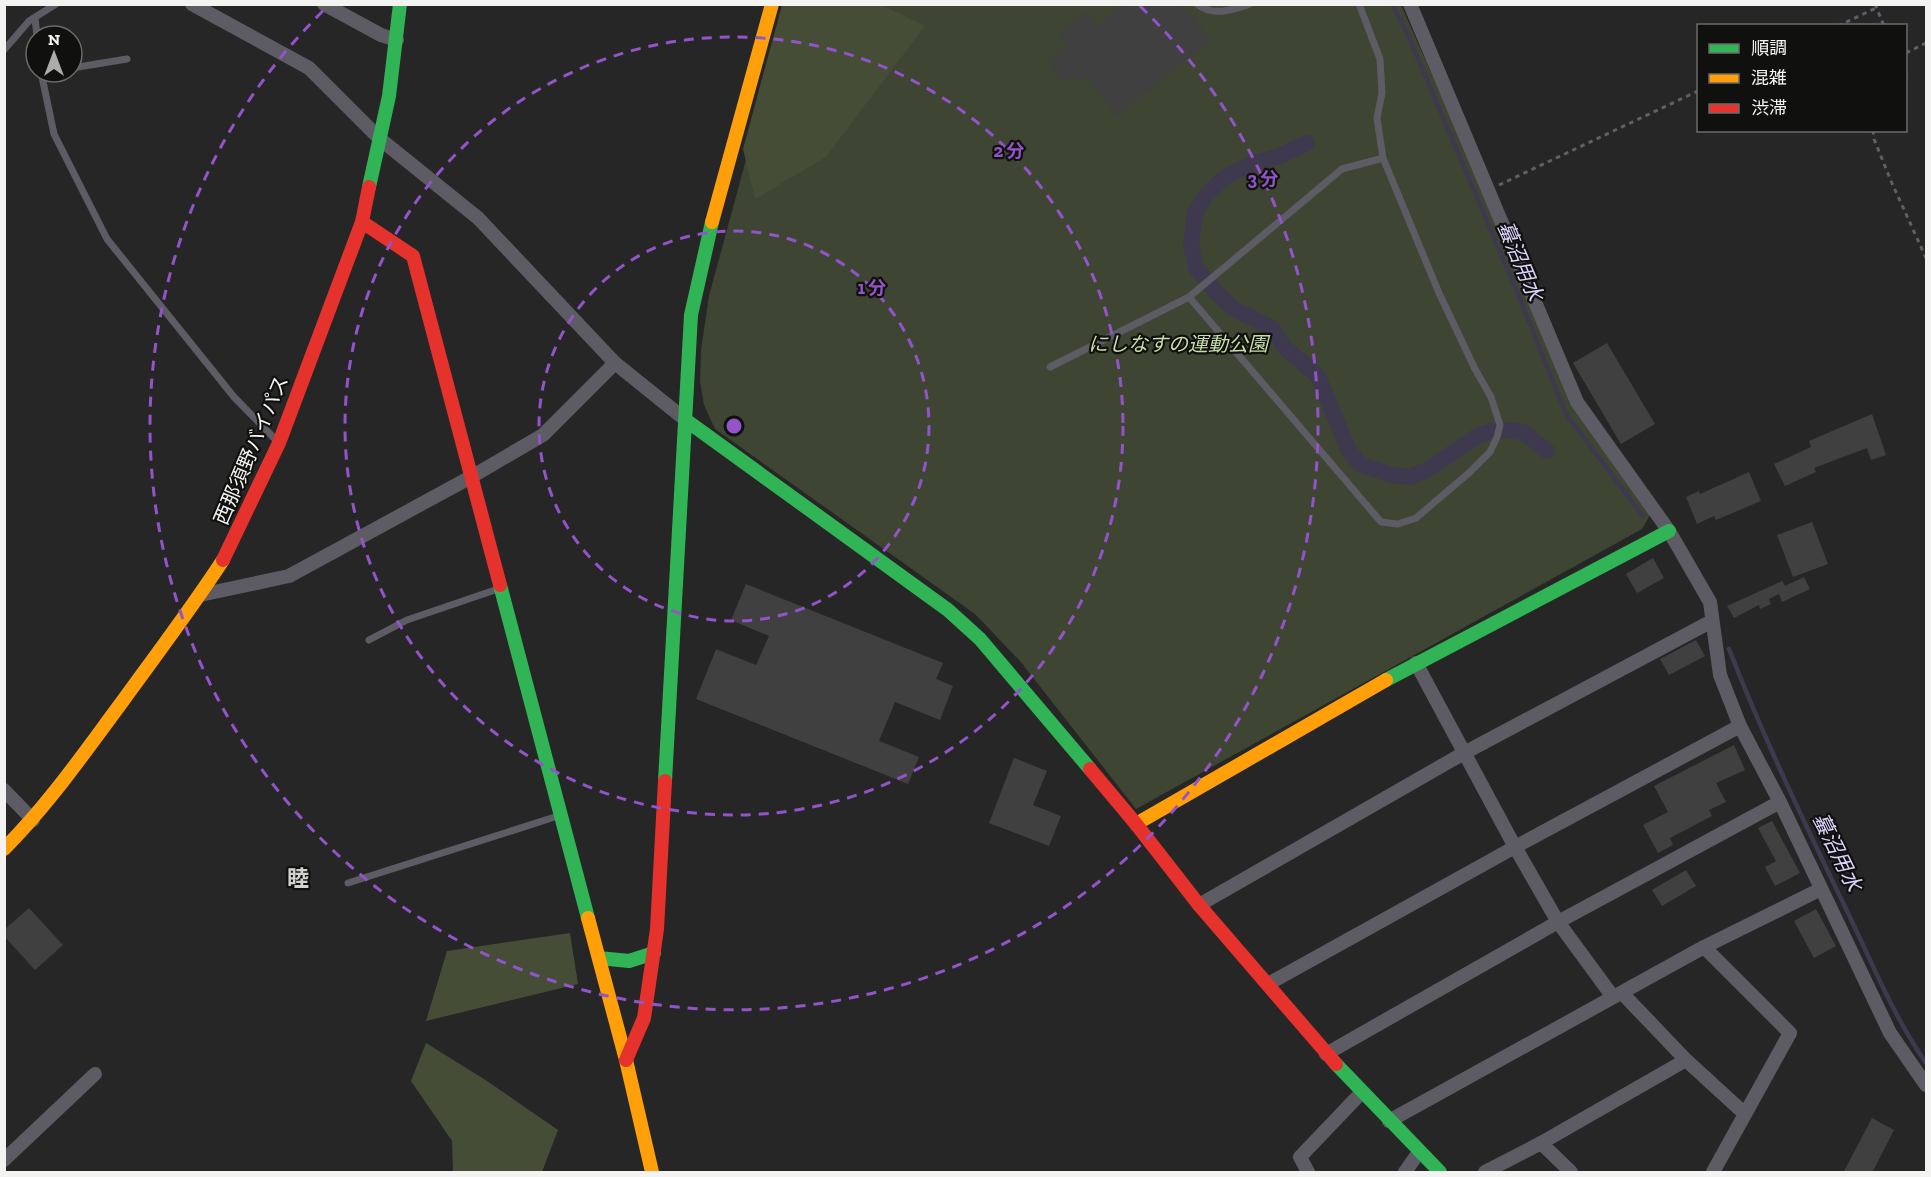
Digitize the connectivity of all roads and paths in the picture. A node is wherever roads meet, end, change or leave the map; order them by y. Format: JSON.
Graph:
{"nodes":[{"id":1,"x":56,"y":4,"type":"edge"},
{"id":2,"x":192,"y":4,"type":"edge"},
{"id":3,"x":324,"y":4,"type":"edge"},
{"id":4,"x":400,"y":4,"type":"edge"},
{"id":5,"x":772,"y":4,"type":"edge"},
{"id":6,"x":1197,"y":4,"type":"edge"},
{"id":7,"x":1250,"y":4,"type":"edge"},
{"id":8,"x":1359,"y":4,"type":"edge"},
{"id":9,"x":1410,"y":4,"type":"edge"},
{"id":10,"x":1876,"y":6,"type":"edge"},
{"id":11,"x":35,"y":18,"type":"junction"},
{"id":12,"x":36,"y":24,"type":"edge"},
{"id":13,"x":1842,"y":24,"type":"edge"},
{"id":14,"x":1883,"y":24,"type":"edge"},
{"id":15,"x":397,"y":40,"type":"junction"},
{"id":16,"x":1926,"y":43,"type":"edge"},
{"id":17,"x":4,"y":50,"type":"edge"},
{"id":18,"x":1907,"y":52,"type":"edge"},
{"id":19,"x":127,"y":58,"type":"dead end"},
{"id":20,"x":84,"y":66,"type":"edge"},
{"id":21,"x":43,"y":84,"type":"edge"},
{"id":22,"x":1697,"y":91,"type":"edge"},
{"id":23,"x":1873,"y":132,"type":"edge"},
{"id":24,"x":380,"y":139,"type":"junction"},
{"id":25,"x":1383,"y":158,"type":"junction"},
{"id":26,"x":1488,"y":190,"type":"junction"},
{"id":27,"x":362,"y":222,"type":"junction"},
{"id":28,"x":1926,"y":258,"type":"edge"},
{"id":29,"x":1189,"y":297,"type":"junction"},
{"id":30,"x":615,"y":363,"type":"junction"},
{"id":31,"x":1050,"y":367,"type":"dead end"},
{"id":32,"x":687,"y":422,"type":"junction"},
{"id":33,"x":279,"y":443,"type":"junction"},
{"id":34,"x":471,"y":477,"type":"junction"},
{"id":35,"x":1669,"y":531,"type":"junction"},
{"id":36,"x":501,"y":588,"type":"junction"},
{"id":37,"x":200,"y":595,"type":"junction"},
{"id":38,"x":1712,"y":621,"type":"junction"},
{"id":39,"x":369,"y":640,"type":"dead end"},
{"id":40,"x":1416,"y":663,"type":"junction"},
{"id":41,"x":1740,"y":726,"type":"junction"},
{"id":42,"x":1464,"y":753,"type":"junction"},
{"id":43,"x":4,"y":790,"type":"edge"},
{"id":44,"x":1780,"y":802,"type":"junction"},
{"id":45,"x":561,"y":815,"type":"junction"},
{"id":46,"x":33,"y":820,"type":"junction"},
{"id":47,"x":1136,"y":824,"type":"junction"},
{"id":48,"x":1515,"y":847,"type":"junction"},
{"id":49,"x":4,"y":849,"type":"edge"},
{"id":50,"x":348,"y":883,"type":"dead end"},
{"id":51,"x":1821,"y":889,"type":"junction"},
{"id":52,"x":1199,"y":905,"type":"junction"},
{"id":53,"x":1558,"y":922,"type":"junction"},
{"id":54,"x":1704,"y":947,"type":"junction"},
{"id":55,"x":654,"y":953,"type":"junction"},
{"id":56,"x":599,"y":958,"type":"junction"},
{"id":57,"x":1268,"y":984,"type":"junction"},
{"id":58,"x":1618,"y":995,"type":"junction"},
{"id":59,"x":1326,"y":1054,"type":"junction"},
{"id":60,"x":626,"y":1060,"type":"junction"},
{"id":61,"x":1686,"y":1060,"type":"junction"},
{"id":62,"x":95,"y":1074,"type":"dead end"},
{"id":63,"x":1926,"y":1085,"type":"edge"},
{"id":64,"x":1362,"y":1092,"type":"junction"},
{"id":65,"x":1745,"y":1114,"type":"junction"},
{"id":66,"x":1389,"y":1121,"type":"junction"},
{"id":67,"x":1541,"y":1143,"type":"junction"},
{"id":68,"x":1419,"y":1152,"type":"junction"},
{"id":69,"x":4,"y":1160,"type":"edge"},
{"id":70,"x":652,"y":1173,"type":"edge"},
{"id":71,"x":1308,"y":1173,"type":"edge"},
{"id":72,"x":1405,"y":1173,"type":"edge"},
{"id":73,"x":1440,"y":1173,"type":"edge"},
{"id":74,"x":1485,"y":1173,"type":"edge"},
{"id":75,"x":1571,"y":1173,"type":"edge"},
{"id":76,"x":1713,"y":1173,"type":"edge"}],
"edges":[{"from":1,"to":11,"type":"lane"},
{"from":2,"to":24,"type":"street"},
{"from":3,"to":15,"type":"street"},
{"from":4,"to":15,"type":"main road","name":"西那須野バイパス"},
{"from":5,"to":32,"type":"main road"},
{"from":6,"to":7,"type":"lane"},
{"from":8,"to":25,"type":"lane"},
{"from":9,"to":26,"type":"street"},
{"from":10,"to":13,"type":"path"},
{"from":10,"to":14,"type":"path"},
{"from":11,"to":12,"type":"lane"},
{"from":11,"to":17,"type":"lane"},
{"from":15,"to":24,"type":"main road","name":"西那須野バイパス"},
{"from":16,"to":18,"type":"path"},
{"from":19,"to":20,"type":"lane"},
{"from":21,"to":33,"type":"lane"},
{"from":22,"to":26,"type":"path"},
{"from":23,"to":28,"type":"path"},
{"from":24,"to":27,"type":"main road","name":"西那須野バイパス"},
{"from":24,"to":30,"type":"street"},
{"from":25,"to":29,"type":"lane"},
{"from":25,"to":29,"type":"lane"},
{"from":26,"to":35,"type":"street"},
{"from":27,"to":33,"type":"main road","name":"西那須野バイパス"},
{"from":27,"to":34,"type":"main road"},
{"from":29,"to":31,"type":"lane"},
{"from":30,"to":32,"type":"street"},
{"from":30,"to":34,"type":"street"},
{"from":32,"to":47,"type":"main road"},
{"from":32,"to":55,"type":"main road"},
{"from":33,"to":37,"type":"main road","name":"西那須野バイパス"},
{"from":34,"to":36,"type":"main road"},
{"from":34,"to":37,"type":"street"},
{"from":35,"to":38,"type":"street"},
{"from":35,"to":40,"type":"main road"},
{"from":36,"to":39,"type":"lane"},
{"from":36,"to":45,"type":"main road"},
{"from":37,"to":46,"type":"main road","name":"西那須野バイパス"},
{"from":38,"to":41,"type":"street"},
{"from":38,"to":42,"type":"street"},
{"from":40,"to":42,"type":"street"},
{"from":40,"to":47,"type":"main road"},
{"from":41,"to":44,"type":"street"},
{"from":41,"to":48,"type":"street"},
{"from":42,"to":48,"type":"street"},
{"from":42,"to":52,"type":"street"},
{"from":43,"to":46,"type":"street"},
{"from":44,"to":51,"type":"street"},
{"from":44,"to":53,"type":"street"},
{"from":45,"to":50,"type":"lane"},
{"from":45,"to":56,"type":"main road"},
{"from":46,"to":49,"type":"main road","name":"西那須野バイパス"},
{"from":47,"to":52,"type":"main road"},
{"from":48,"to":53,"type":"street"},
{"from":48,"to":57,"type":"street"},
{"from":51,"to":54,"type":"street"},
{"from":51,"to":63,"type":"street"},
{"from":52,"to":57,"type":"main road"},
{"from":53,"to":58,"type":"street"},
{"from":53,"to":59,"type":"street"},
{"from":54,"to":58,"type":"street"},
{"from":54,"to":65,"type":"street"},
{"from":55,"to":56,"type":"main road"},
{"from":55,"to":60,"type":"main road"},
{"from":56,"to":60,"type":"main road"},
{"from":57,"to":59,"type":"main road"},
{"from":58,"to":61,"type":"street"},
{"from":58,"to":66,"type":"street"},
{"from":59,"to":64,"type":"main road"},
{"from":60,"to":70,"type":"main road"},
{"from":61,"to":65,"type":"street"},
{"from":61,"to":67,"type":"street"},
{"from":62,"to":69,"type":"street"},
{"from":64,"to":66,"type":"main road"},
{"from":64,"to":71,"type":"street"},
{"from":65,"to":76,"type":"street"},
{"from":66,"to":68,"type":"main road"},
{"from":67,"to":74,"type":"street"},
{"from":67,"to":75,"type":"street"},
{"from":68,"to":72,"type":"street"},
{"from":68,"to":73,"type":"main road"}]}
